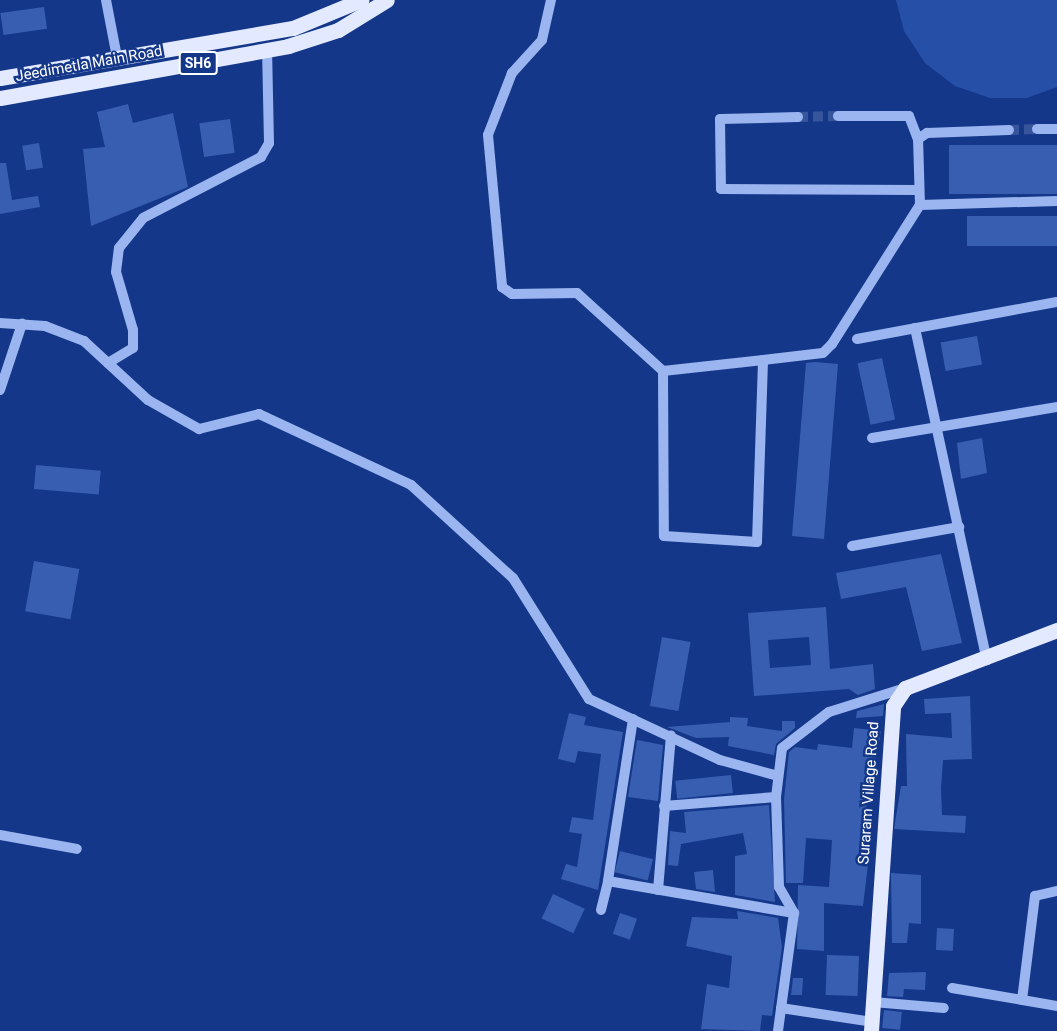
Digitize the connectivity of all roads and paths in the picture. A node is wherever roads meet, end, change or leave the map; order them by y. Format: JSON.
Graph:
{"nodes":[{"id":1,"x":106,"y":0,"type":"edge"},
{"id":2,"x":362,"y":0,"type":"edge"},
{"id":3,"x":387,"y":0,"type":"edge"},
{"id":4,"x":551,"y":0,"type":"edge"},
{"id":5,"x":267,"y":50,"type":"junction"},
{"id":6,"x":117,"y":57,"type":"junction"},
{"id":7,"x":0,"y":78,"type":"edge"},
{"id":8,"x":0,"y":98,"type":"edge"},
{"id":9,"x":838,"y":116,"type":"tunnel mouth"},
{"id":10,"x":798,"y":117,"type":"tunnel mouth"},
{"id":11,"x":1037,"y":129,"type":"tunnel mouth"},
{"id":12,"x":1057,"y":129,"type":"edge"},
{"id":13,"x":1009,"y":130,"type":"tunnel mouth"},
{"id":14,"x":918,"y":139,"type":"junction"},
{"id":15,"x":919,"y":190,"type":"junction"},
{"id":16,"x":1057,"y":201,"type":"edge"},
{"id":17,"x":920,"y":205,"type":"junction"},
{"id":18,"x":1057,"y":302,"type":"edge"},
{"id":19,"x":0,"y":323,"type":"edge"},
{"id":20,"x":21,"y":324,"type":"junction"},
{"id":21,"x":915,"y":328,"type":"junction"},
{"id":22,"x":857,"y":339,"type":"dead end"},
{"id":23,"x":763,"y":360,"type":"junction"},
{"id":24,"x":108,"y":363,"type":"junction"},
{"id":25,"x":663,"y":371,"type":"junction"},
{"id":26,"x":0,"y":390,"type":"edge"},
{"id":27,"x":1057,"y":406,"type":"edge"},
{"id":28,"x":938,"y":426,"type":"junction"},
{"id":29,"x":872,"y":438,"type":"dead end"},
{"id":30,"x":959,"y":526,"type":"junction"},
{"id":31,"x":852,"y":546,"type":"dead end"},
{"id":32,"x":1057,"y":630,"type":"edge"},
{"id":33,"x":987,"y":660,"type":"junction"},
{"id":34,"x":904,"y":688,"type":"junction"},
{"id":35,"x":633,"y":719,"type":"junction"},
{"id":36,"x":671,"y":736,"type":"junction"},
{"id":37,"x":778,"y":777,"type":"junction"},
{"id":38,"x":776,"y":797,"type":"junction"},
{"id":39,"x":664,"y":806,"type":"junction"},
{"id":40,"x":0,"y":835,"type":"edge"},
{"id":41,"x":76,"y":849,"type":"dead end"},
{"id":42,"x":608,"y":881,"type":"junction"},
{"id":43,"x":658,"y":890,"type":"junction"},
{"id":44,"x":1057,"y":891,"type":"edge"},
{"id":45,"x":601,"y":910,"type":"dead end"},
{"id":46,"x":794,"y":913,"type":"junction"},
{"id":47,"x":952,"y":988,"type":"dead end"},
{"id":48,"x":1022,"y":1000,"type":"junction"},
{"id":49,"x":873,"y":1002,"type":"junction"},
{"id":50,"x":1057,"y":1006,"type":"edge"},
{"id":51,"x":781,"y":1008,"type":"junction"},
{"id":52,"x":944,"y":1008,"type":"dead end"},
{"id":53,"x":871,"y":1026,"type":"edge"},
{"id":54,"x":778,"y":1031,"type":"edge"}],
"edges":[{"from":1,"to":6,"type":"street"},
{"from":2,"to":6,"type":"main road","name":"Jeedimetla Main Road","number":"SH6"},
{"from":3,"to":5,"type":"main road","name":"Jeedimetla Main Road","number":"SH6"},
{"from":4,"to":25,"type":"street"},
{"from":5,"to":8,"type":"main road","name":"Jeedimetla Main Road","number":"SH6"},
{"from":5,"to":24,"type":"street"},
{"from":6,"to":7,"type":"main road","name":"Jeedimetla Main Road","number":"SH6"},
{"from":9,"to":14,"type":"street"},
{"from":10,"to":15,"type":"street"},
{"from":11,"to":12,"type":"street"},
{"from":13,"to":14,"type":"street"},
{"from":14,"to":15,"type":"street"},
{"from":15,"to":17,"type":"street"},
{"from":16,"to":17,"type":"street"},
{"from":17,"to":23,"type":"street"},
{"from":18,"to":21,"type":"street"},
{"from":19,"to":20,"type":"street"},
{"from":20,"to":24,"type":"street"},
{"from":20,"to":26,"type":"street"},
{"from":21,"to":22,"type":"street"},
{"from":21,"to":28,"type":"street"},
{"from":23,"to":25,"type":"street"},
{"from":23,"to":25,"type":"street"},
{"from":24,"to":35,"type":"street"},
{"from":27,"to":28,"type":"street"},
{"from":28,"to":29,"type":"street"},
{"from":28,"to":30,"type":"street"},
{"from":30,"to":31,"type":"street"},
{"from":30,"to":33,"type":"street"},
{"from":32,"to":33,"type":"main road"},
{"from":33,"to":34,"type":"main road"},
{"from":34,"to":37,"type":"street"},
{"from":34,"to":49,"type":"main road","name":"Suraram Village Road"},
{"from":35,"to":36,"type":"street"},
{"from":35,"to":42,"type":"street"},
{"from":36,"to":37,"type":"street"},
{"from":36,"to":39,"type":"street"},
{"from":37,"to":38,"type":"street"},
{"from":38,"to":39,"type":"street"},
{"from":38,"to":46,"type":"street"},
{"from":39,"to":43,"type":"street"},
{"from":40,"to":41,"type":"street"},
{"from":42,"to":43,"type":"street"},
{"from":42,"to":45,"type":"street"},
{"from":43,"to":46,"type":"street"},
{"from":44,"to":48,"type":"street"},
{"from":46,"to":51,"type":"street"},
{"from":47,"to":48,"type":"street"},
{"from":48,"to":50,"type":"street"},
{"from":49,"to":52,"type":"street"},
{"from":49,"to":53,"type":"main road","name":"Suraram Village Road"},
{"from":51,"to":53,"type":"street"},
{"from":51,"to":54,"type":"street"}]}
